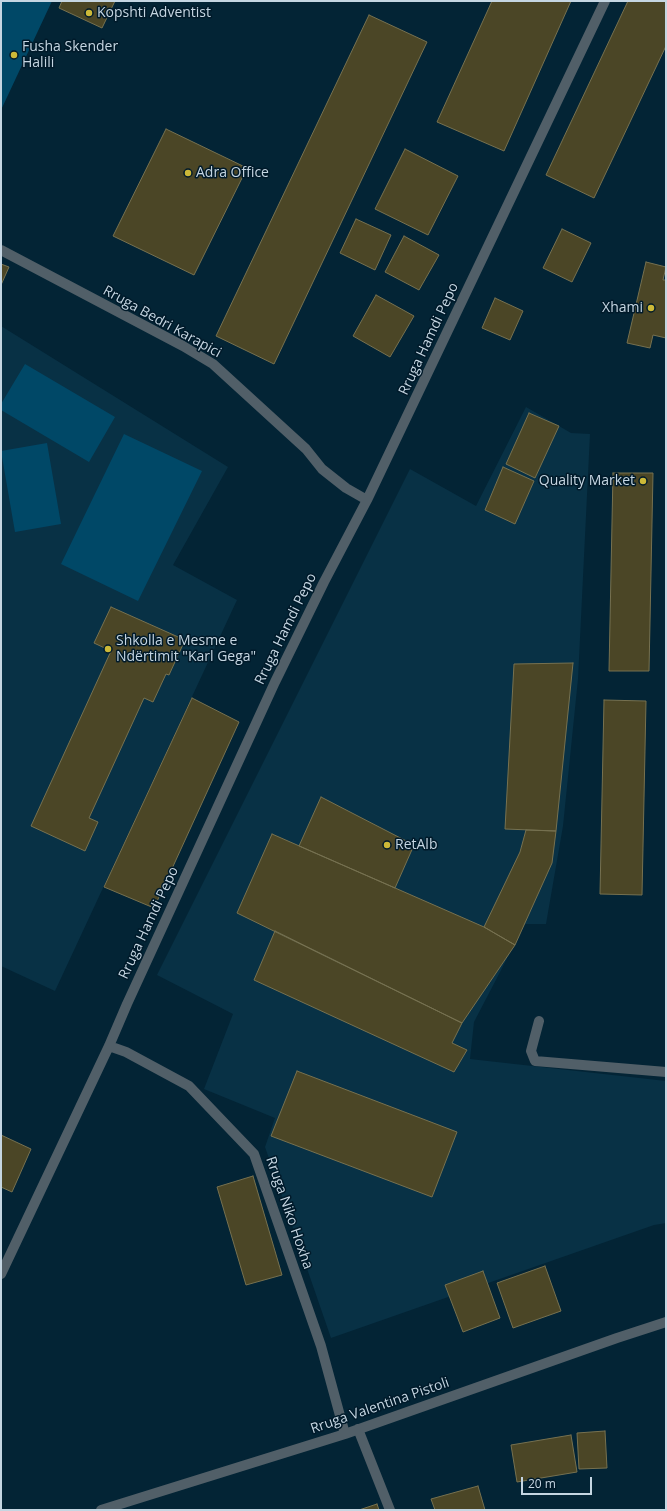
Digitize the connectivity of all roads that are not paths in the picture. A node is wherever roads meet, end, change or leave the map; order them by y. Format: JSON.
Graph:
{"nodes":[{"id":1,"x":605,"y":1,"type":"edge"},
{"id":2,"x":1,"y":250,"type":"edge"},
{"id":3,"x":367,"y":500,"type":"junction"},
{"id":4,"x":539,"y":1021,"type":"dead end"},
{"id":5,"x":109,"y":1046,"type":"junction"},
{"id":6,"x":666,"y":1072,"type":"edge"},
{"id":7,"x":1,"y":1274,"type":"edge"},
{"id":8,"x":666,"y":1322,"type":"edge"},
{"id":9,"x":358,"y":1429,"type":"junction"},
{"id":10,"x":345,"y":1434,"type":"junction"},
{"id":11,"x":101,"y":1510,"type":"edge"},
{"id":12,"x":390,"y":1510,"type":"edge"}],
"edges":[{"from":1,"to":3,"type":"street","name":"Rruga Hamdi Pepo"},
{"from":2,"to":3,"type":"street","name":"Rruga Bedri Karapici"},
{"from":3,"to":5,"type":"street","name":"Rruga Hamdi Pepo"},
{"from":4,"to":6,"type":"street"},
{"from":5,"to":7,"type":"street","name":"Rruga Hamdi Pepo"},
{"from":5,"to":10,"type":"street","name":"Rruga Niko Hoxha"},
{"from":8,"to":9,"type":"street","name":"Rruga Valentina Pistoli"},
{"from":9,"to":10,"type":"street","name":"Rruga Valentina Pistoli"},
{"from":9,"to":12,"type":"street"},
{"from":10,"to":11,"type":"street","name":"Rruga Valentina Pistoli"}]}
